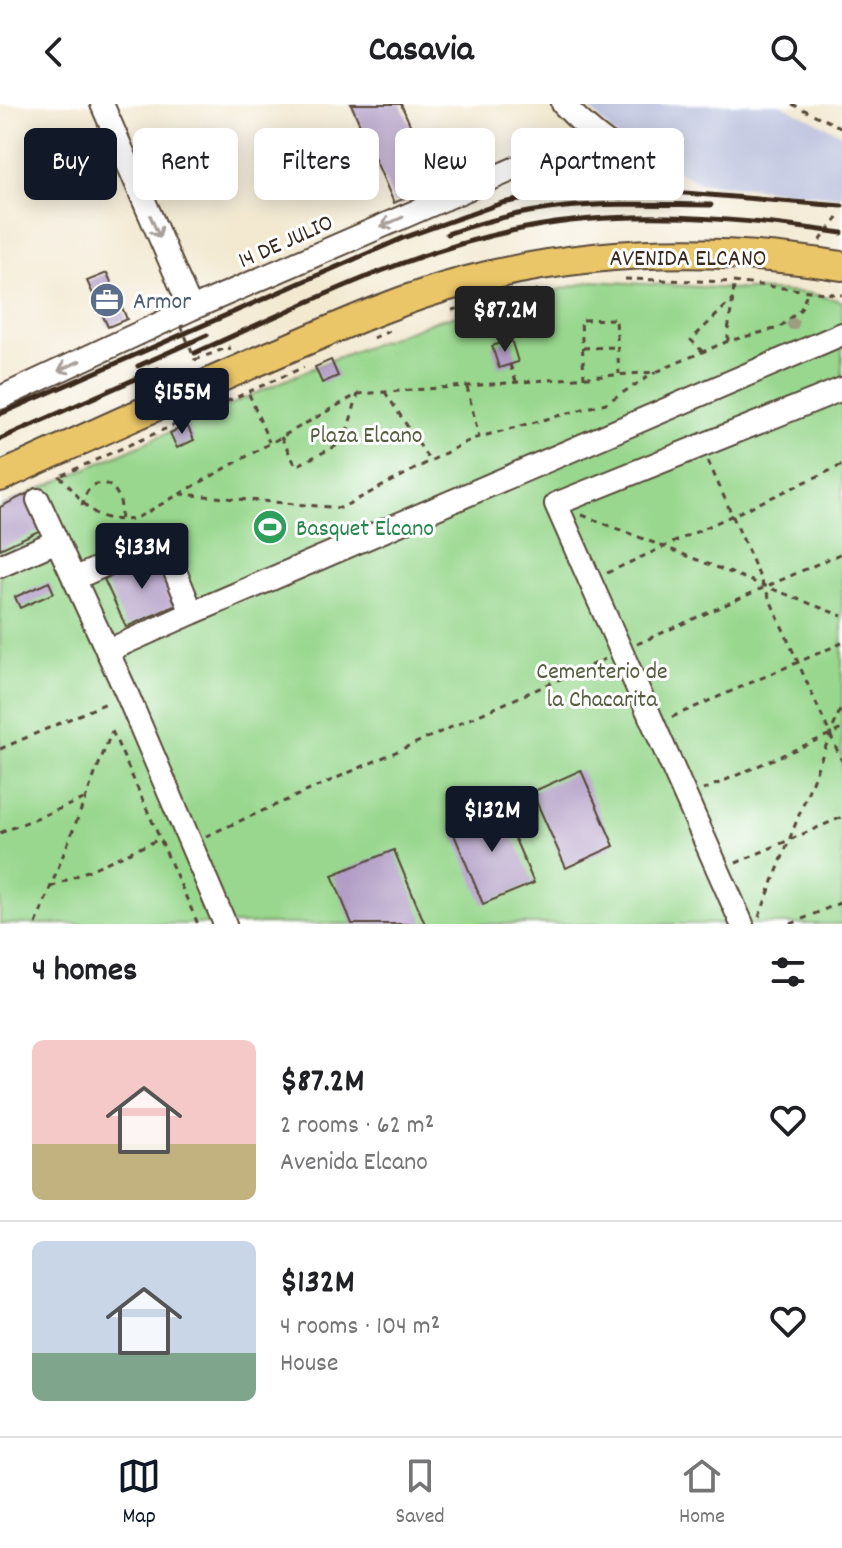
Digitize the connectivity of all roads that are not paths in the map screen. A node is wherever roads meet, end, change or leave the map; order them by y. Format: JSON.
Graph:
{"nodes":[{"id":1,"x":102,"y":104,"type":"edge"},
{"id":2,"x":563,"y":104,"type":"edge"},
{"id":3,"x":585,"y":128,"type":"edge"},
{"id":4,"x":511,"y":171,"type":"edge"},
{"id":5,"x":828,"y":264,"type":"edge"},
{"id":6,"x":186,"y":317,"type":"junction"},
{"id":7,"x":842,"y":334,"type":"edge"},
{"id":8,"x":842,"y":389,"type":"edge"},
{"id":9,"x":0,"y":398,"type":"edge"},
{"id":10,"x":0,"y":477,"type":"edge"},
{"id":11,"x":43,"y":490,"type":"road end"},
{"id":12,"x":57,"y":541,"type":"junction"},
{"id":13,"x":0,"y":566,"type":"edge"},
{"id":14,"x":74,"y":579,"type":"junction"},
{"id":15,"x":192,"y":613,"type":"junction"},
{"id":16,"x":107,"y":651,"type":"junction"},
{"id":17,"x":225,"y":924,"type":"edge"},
{"id":18,"x":742,"y":924,"type":"edge"}],
"edges":[{"from":1,"to":6,"type":"street","one_way":true},
{"from":2,"to":3,"type":"street"},
{"from":4,"to":6,"type":"street","name":"14 DE JULIO","one_way":true},
{"from":5,"to":10,"type":"main road","name":"AVENIDA ELCANO"},
{"from":6,"to":9,"type":"street","name":"14 DE JULIO","one_way":true},
{"from":7,"to":15,"type":"street"},
{"from":8,"to":18,"type":"street"},
{"from":11,"to":12,"type":"street"},
{"from":12,"to":13,"type":"street"},
{"from":12,"to":14,"type":"street"},
{"from":14,"to":15,"type":"street"},
{"from":14,"to":16,"type":"street"},
{"from":15,"to":16,"type":"street"},
{"from":16,"to":17,"type":"street"}]}
